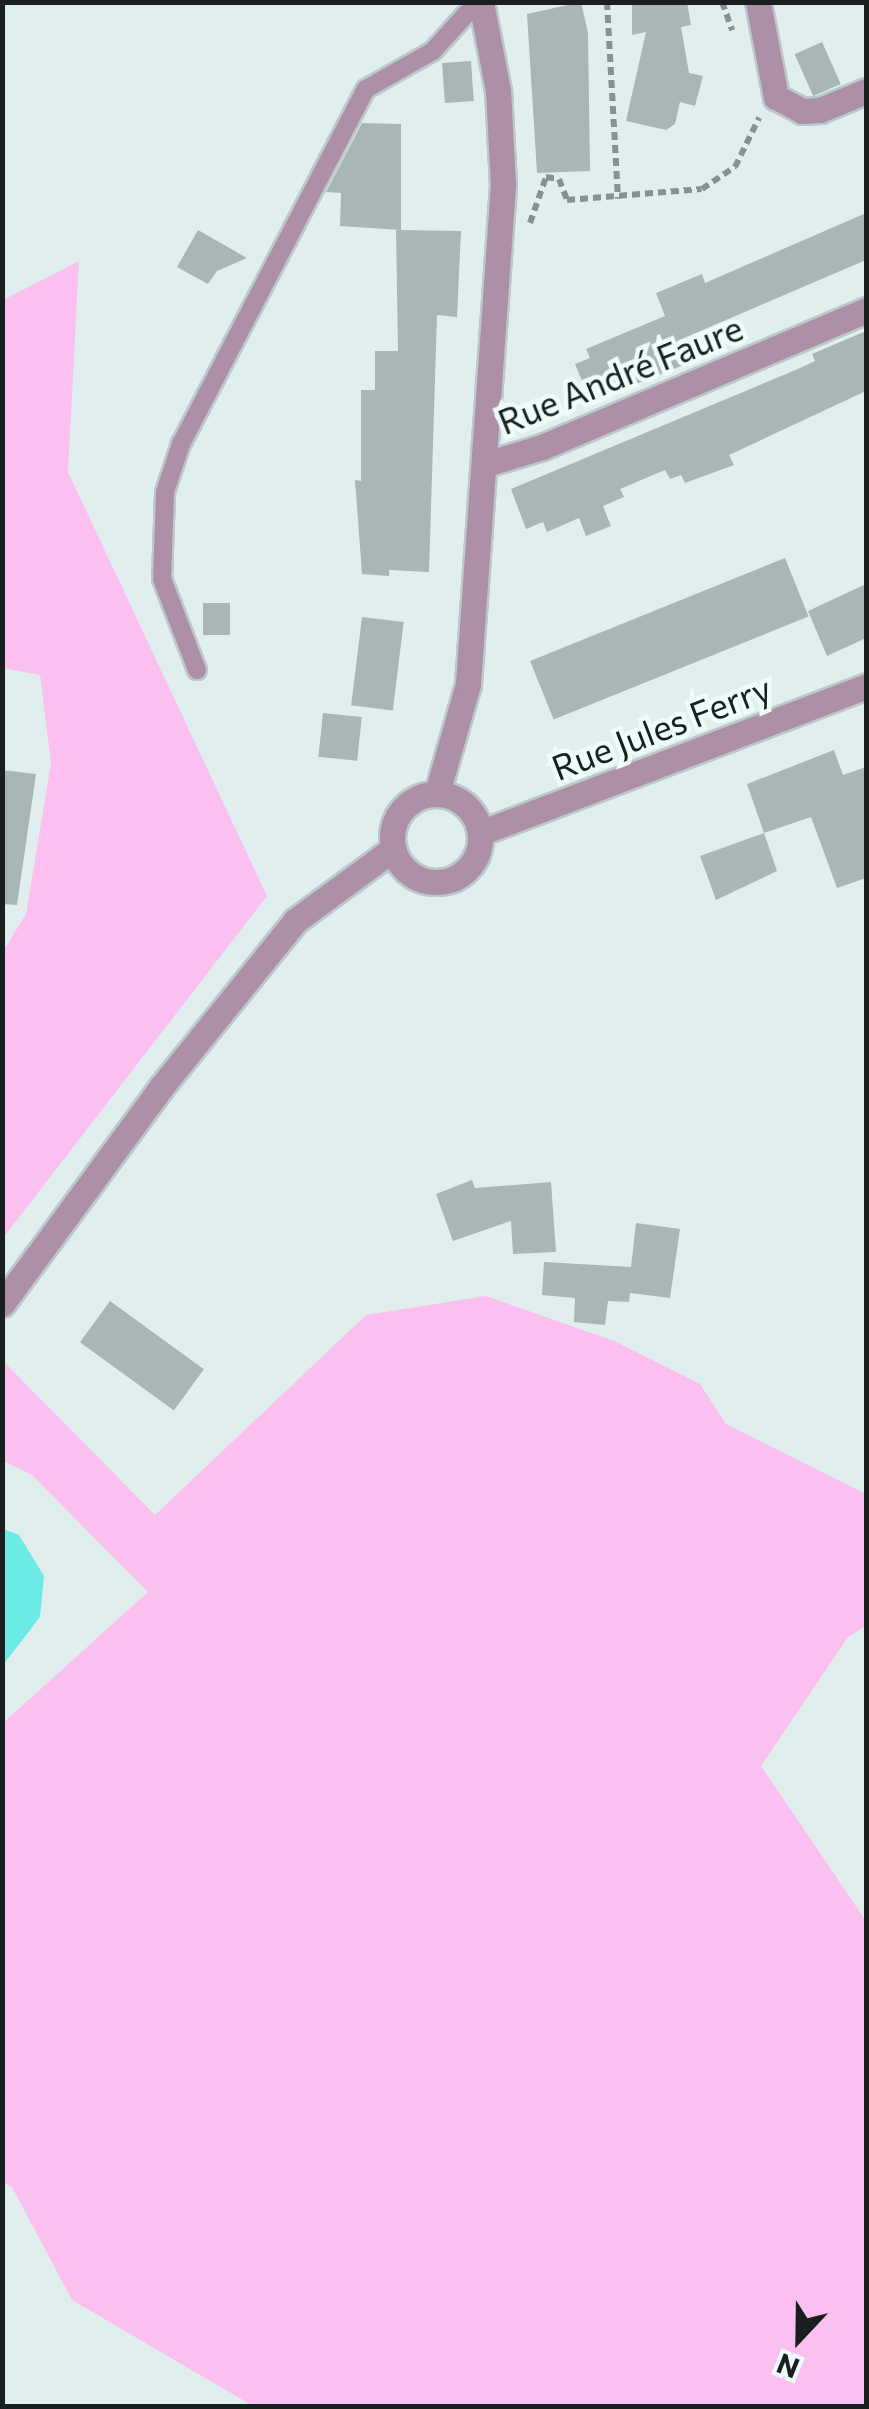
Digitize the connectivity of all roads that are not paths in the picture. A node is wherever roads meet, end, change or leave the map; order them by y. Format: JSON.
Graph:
{"nodes":[{"id":1,"x":479,"y":2,"type":"edge"},
{"id":2,"x":758,"y":2,"type":"edge"},
{"id":3,"x":866,"y":91,"type":"edge"},
{"id":4,"x":866,"y":310,"type":"edge"},
{"id":5,"x":486,"y":464,"type":"junction"},
{"id":6,"x":197,"y":670,"type":"dead end"},
{"id":7,"x":866,"y":686,"type":"edge"},
{"id":8,"x":437,"y":794,"type":"junction"},
{"id":9,"x":480,"y":833,"type":"junction"},
{"id":10,"x":392,"y":848,"type":"junction"},
{"id":11,"x":2,"y":1304,"type":"edge"}],
"edges":[{"from":1,"to":5,"type":"street"},
{"from":1,"to":6,"type":"lane"},
{"from":2,"to":3,"type":"street"},
{"from":4,"to":5,"type":"street","name":"Rue André Faure"},
{"from":5,"to":8,"type":"street","name":"Rue André Faure"},
{"from":7,"to":9,"type":"street","name":"Rue Jules Ferry"},
{"from":8,"to":9,"type":"street"},
{"from":8,"to":10,"type":"street"},
{"from":9,"to":10,"type":"street"},
{"from":10,"to":11,"type":"street"}]}
